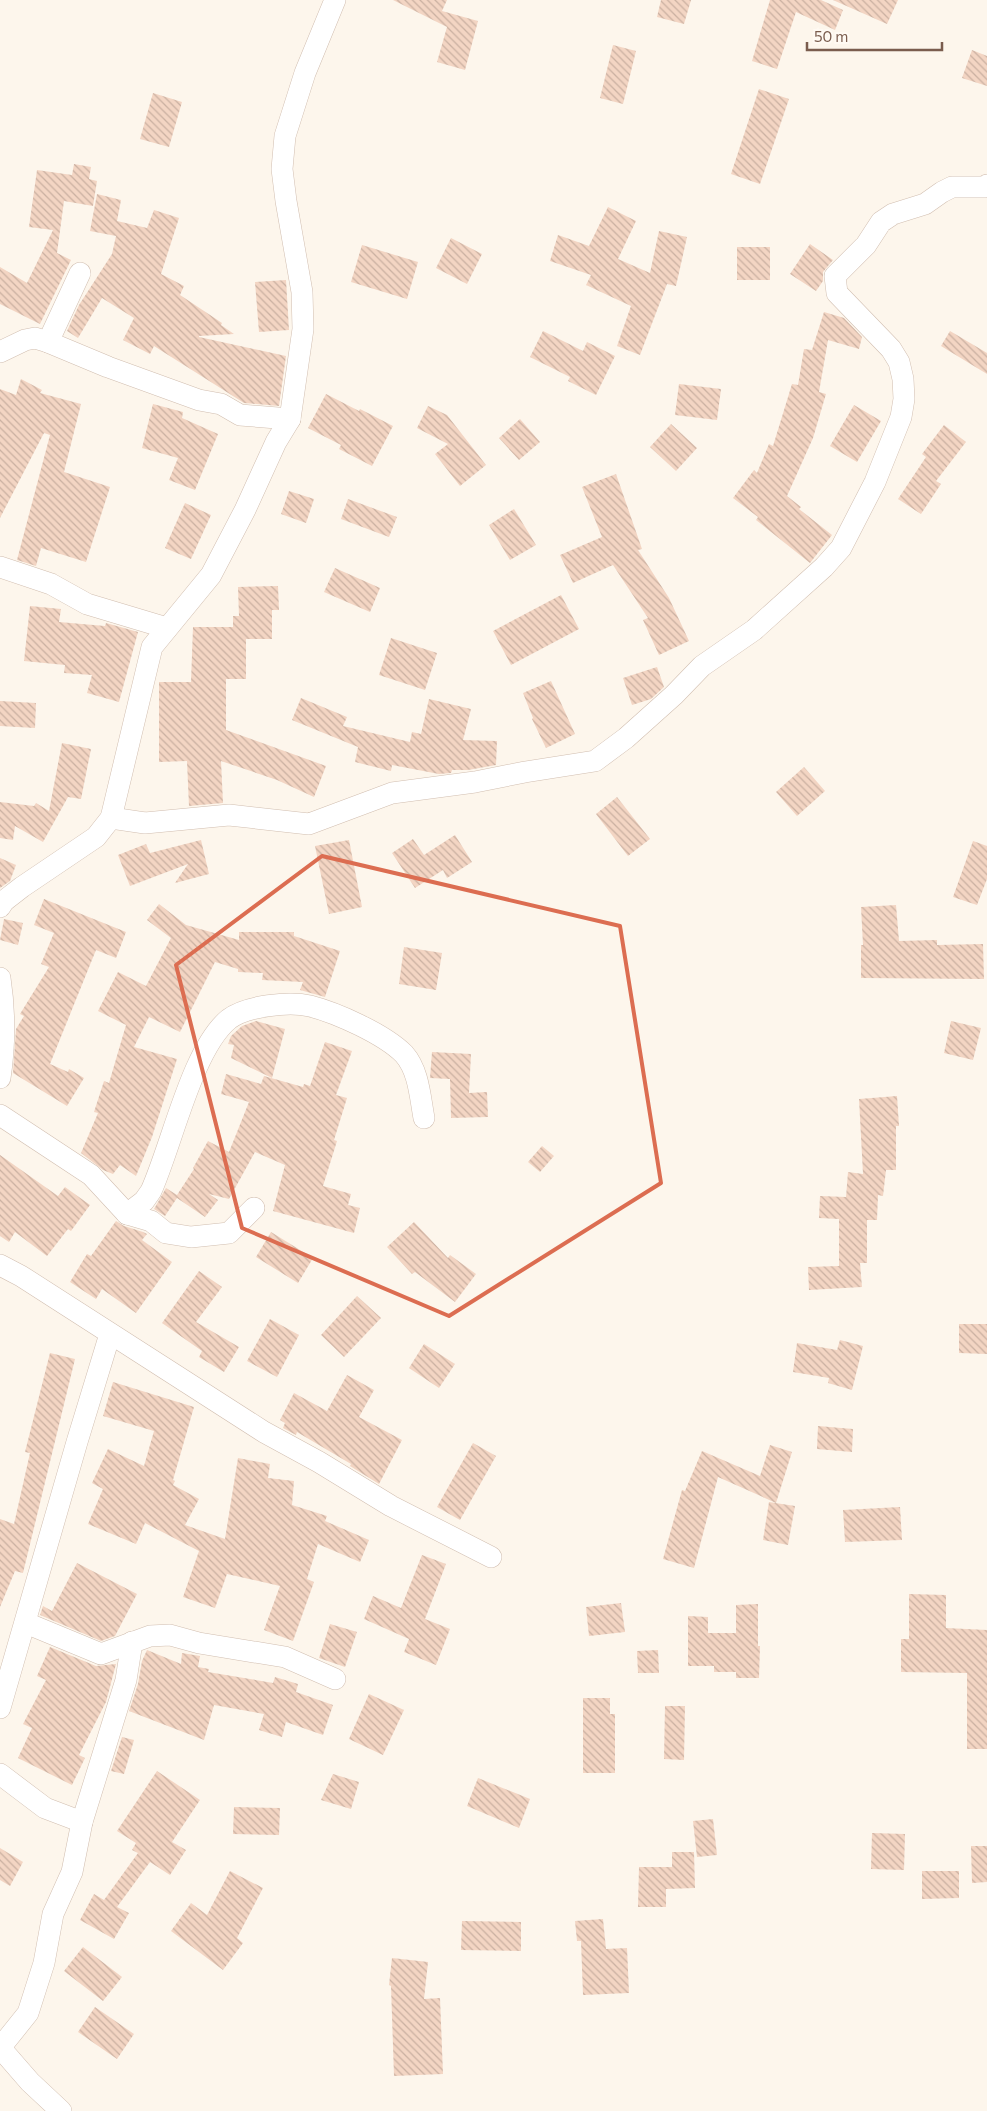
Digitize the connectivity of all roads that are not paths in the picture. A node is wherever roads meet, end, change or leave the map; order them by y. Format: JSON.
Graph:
{"nodes":[{"id":1,"x":335,"y":0,"type":"edge"},
{"id":2,"x":987,"y":185,"type":"edge"},
{"id":3,"x":80,"y":273,"type":"dead end"},
{"id":4,"x":48,"y":342,"type":"junction"},
{"id":5,"x":0,"y":352,"type":"edge"},
{"id":6,"x":290,"y":419,"type":"junction"},
{"id":7,"x":0,"y":567,"type":"edge"},
{"id":8,"x":167,"y":628,"type":"junction"},
{"id":9,"x":111,"y":818,"type":"junction"},
{"id":10,"x":0,"y":907,"type":"edge"},
{"id":11,"x":0,"y":978,"type":"edge"},
{"id":12,"x":0,"y":1078,"type":"edge"},
{"id":13,"x":0,"y":1115,"type":"edge"},
{"id":14,"x":424,"y":1118,"type":"dead end"},
{"id":15,"x":254,"y":1208,"type":"dead end"},
{"id":16,"x":127,"y":1214,"type":"junction"},
{"id":17,"x":0,"y":1265,"type":"edge"},
{"id":18,"x":110,"y":1334,"type":"junction"},
{"id":19,"x":490,"y":1556,"type":"dead end"},
{"id":20,"x":26,"y":1623,"type":"junction"},
{"id":21,"x":132,"y":1642,"type":"junction"},
{"id":22,"x":335,"y":1679,"type":"dead end"},
{"id":23,"x":0,"y":1708,"type":"edge"},
{"id":24,"x":0,"y":1774,"type":"edge"},
{"id":25,"x":82,"y":1822,"type":"junction"},
{"id":26,"x":61,"y":2111,"type":"edge"}],
"edges":[{"from":1,"to":6,"type":"street"},
{"from":2,"to":9,"type":"street"},
{"from":3,"to":4,"type":"street"},
{"from":4,"to":5,"type":"street"},
{"from":4,"to":6,"type":"street"},
{"from":6,"to":8,"type":"street"},
{"from":7,"to":8,"type":"street"},
{"from":8,"to":9,"type":"street"},
{"from":9,"to":10,"type":"street"},
{"from":11,"to":12,"type":"street"},
{"from":13,"to":16,"type":"street"},
{"from":14,"to":16,"type":"street"},
{"from":15,"to":16,"type":"street"},
{"from":17,"to":18,"type":"street"},
{"from":18,"to":19,"type":"street"},
{"from":18,"to":20,"type":"street"},
{"from":20,"to":21,"type":"street"},
{"from":20,"to":23,"type":"street"},
{"from":21,"to":22,"type":"street"},
{"from":21,"to":25,"type":"street"},
{"from":24,"to":25,"type":"street"},
{"from":25,"to":26,"type":"street"}]}
